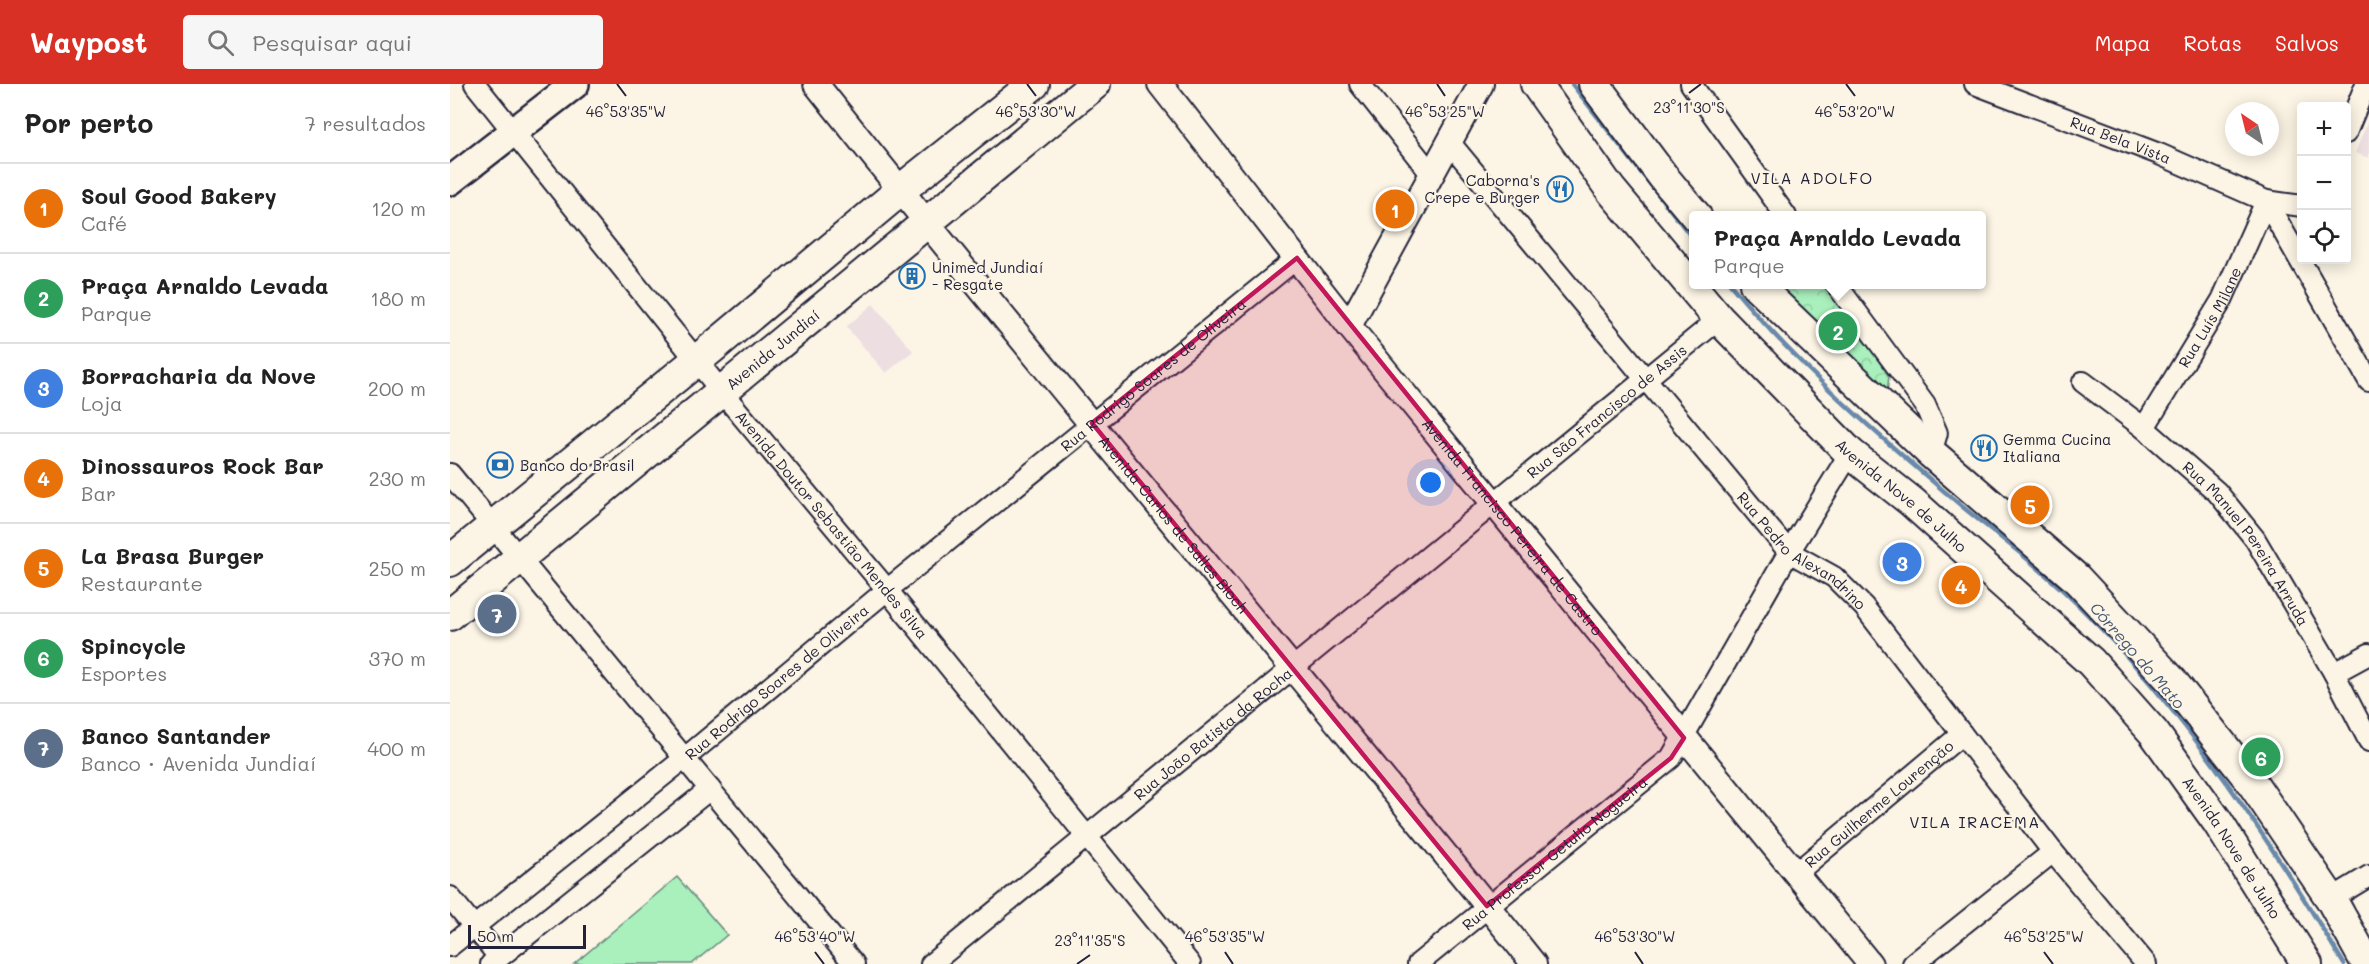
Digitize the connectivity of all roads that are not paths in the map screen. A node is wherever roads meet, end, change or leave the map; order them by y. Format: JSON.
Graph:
{"nodes":[{"id":1,"x":475,"y":84,"type":"edge"},
{"id":2,"x":574,"y":84,"type":"edge"},
{"id":3,"x":816,"y":84,"type":"edge"},
{"id":4,"x":1034,"y":84,"type":"edge"},
{"id":5,"x":1095,"y":84,"type":"edge"},
{"id":6,"x":1160,"y":84,"type":"edge"},
{"id":7,"x":1360,"y":84,"type":"edge"},
{"id":8,"x":1481,"y":84,"type":"edge"},
{"id":9,"x":1536,"y":84,"type":"edge"},
{"id":10,"x":1594,"y":84,"type":"edge"},
{"id":11,"x":1690,"y":84,"type":"edge"},
{"id":12,"x":1975,"y":84,"type":"edge"},
{"id":13,"x":2365,"y":84,"type":"edge"},
{"id":14,"x":2351,"y":120,"type":"edge"},
{"id":15,"x":513,"y":132,"type":"junction"},
{"id":16,"x":1450,"y":143,"type":"junction"},
{"id":17,"x":1432,"y":175,"type":"junction"},
{"id":18,"x":450,"y":181,"type":"edge"},
{"id":19,"x":900,"y":191,"type":"junction"},
{"id":20,"x":2266,"y":201,"type":"junction"},
{"id":21,"x":2297,"y":205,"type":"edge"},
{"id":22,"x":1692,"y":211,"type":"edge"},
{"id":23,"x":1782,"y":211,"type":"edge"},
{"id":24,"x":925,"y":222,"type":"junction"},
{"id":25,"x":2297,"y":245,"type":"edge"},
{"id":26,"x":1297,"y":258,"type":"junction"},
{"id":27,"x":2308,"y":264,"type":"edge"},
{"id":28,"x":1689,"y":283,"type":"edge"},
{"id":29,"x":1694,"y":289,"type":"edge"},
{"id":30,"x":1762,"y":289,"type":"edge"},
{"id":31,"x":1839,"y":289,"type":"edge"},
{"id":32,"x":1719,"y":319,"type":"junction"},
{"id":33,"x":1349,"y":326,"type":"junction"},
{"id":34,"x":697,"y":360,"type":"junction"},
{"id":35,"x":1645,"y":380,"type":"junction"},
{"id":36,"x":2369,"y":381,"type":"edge"},
{"id":37,"x":2083,"y":382,"type":"dead end"},
{"id":38,"x":721,"y":391,"type":"junction"},
{"id":39,"x":1092,"y":423,"type":"junction"},
{"id":40,"x":2144,"y":428,"type":"junction"},
{"id":41,"x":1850,"y":453,"type":"junction"},
{"id":42,"x":1931,"y":453,"type":"junction"},
{"id":43,"x":450,"y":474,"type":"edge"},
{"id":44,"x":1494,"y":502,"type":"junction"},
{"id":45,"x":493,"y":526,"type":"junction"},
{"id":46,"x":1789,"y":552,"type":"junction"},
{"id":47,"x":520,"y":559,"type":"junction"},
{"id":48,"x":450,"y":561,"type":"edge"},
{"id":49,"x":887,"y":590,"type":"junction"},
{"id":50,"x":450,"y":615,"type":"edge"},
{"id":51,"x":2369,"y":654,"type":"edge"},
{"id":52,"x":1290,"y":668,"type":"junction"},
{"id":53,"x":2334,"y":673,"type":"junction"},
{"id":54,"x":1962,"y":734,"type":"junction"},
{"id":55,"x":1684,"y":738,"type":"junction"},
{"id":56,"x":2369,"y":741,"type":"edge"},
{"id":57,"x":685,"y":758,"type":"junction"},
{"id":58,"x":710,"y":789,"type":"junction"},
{"id":59,"x":1086,"y":835,"type":"junction"},
{"id":60,"x":2053,"y":852,"type":"junction"},
{"id":61,"x":1796,"y":873,"type":"junction"},
{"id":62,"x":2369,"y":876,"type":"edge"},
{"id":63,"x":450,"y":897,"type":"edge"},
{"id":64,"x":2331,"y":899,"type":"junction"},
{"id":65,"x":1487,"y":906,"type":"junction"},
{"id":66,"x":474,"y":926,"type":"junction"},
{"id":67,"x":450,"y":946,"type":"edge"},
{"id":68,"x":495,"y":961,"type":"edge"},
{"id":69,"x":854,"y":964,"type":"edge"},
{"id":70,"x":931,"y":964,"type":"edge"},
{"id":71,"x":1190,"y":964,"type":"edge"},
{"id":72,"x":1418,"y":964,"type":"edge"},
{"id":73,"x":1534,"y":964,"type":"edge"},
{"id":74,"x":1870,"y":964,"type":"edge"},
{"id":75,"x":1913,"y":964,"type":"edge"},
{"id":76,"x":2146,"y":964,"type":"edge"},
{"id":77,"x":2307,"y":964,"type":"edge"},
{"id":78,"x":2367,"y":964,"type":"edge"}],
"edges":[{"from":1,"to":15,"type":"street","name":"Avenida Doutor Sebastião Mendes Silva"},
{"from":2,"to":15,"type":"main road"},
{"from":3,"to":19,"type":"street","name":"Avenida Carlos de Salles Bloch"},
{"from":4,"to":19,"type":"main road"},
{"from":5,"to":24,"type":"main road","name":"Avenida Jundiaí"},
{"from":6,"to":26,"type":"street","name":"Avenida Francisco Pereira de Castro"},
{"from":7,"to":17,"type":"street"},
{"from":8,"to":16,"type":"street"},
{"from":9,"to":28,"type":"main road","name":"Avenida Nove de Julho"},
{"from":10,"to":22,"type":"main road"},
{"from":11,"to":23,"type":"street"},
{"from":12,"to":20,"type":"street","name":"Rua Bela Vista"},
{"from":13,"to":14,"type":"street"},
{"from":15,"to":18,"type":"main road"},
{"from":15,"to":34,"type":"street","name":"Avenida Doutor Sebastião Mendes Silva"},
{"from":16,"to":17,"type":"street"},
{"from":16,"to":35,"type":"street","name":"Rua Pedro Alexandrino"},
{"from":17,"to":33,"type":"street"},
{"from":19,"to":24,"type":"street","name":"Avenida Carlos de Salles Bloch"},
{"from":19,"to":34,"type":"main road"},
{"from":20,"to":21,"type":"street","name":"Rua Bela Vista"},
{"from":20,"to":25,"type":"street"},
{"from":20,"to":40,"type":"street","name":"Rua Luís Milane"},
{"from":24,"to":38,"type":"main road","name":"Avenida Jundiaí"},
{"from":24,"to":39,"type":"street","name":"Avenida Carlos de Salles Bloch"},
{"from":26,"to":33,"type":"street","name":"Avenida Francisco Pereira de Castro"},
{"from":26,"to":39,"type":"street","name":"Rua Rodrigo Soares de Oliveira"},
{"from":27,"to":36,"type":"street"},
{"from":29,"to":32,"type":"main road","name":"Avenida Nove de Julho"},
{"from":30,"to":42,"type":"main road"},
{"from":31,"to":42,"type":"street"},
{"from":32,"to":35,"type":"street","name":"Rua São Francisco de Assis"},
{"from":32,"to":41,"type":"main road","name":"Avenida Nove de Julho"},
{"from":33,"to":44,"type":"street","name":"Avenida Francisco Pereira de Castro"},
{"from":34,"to":38,"type":"street","name":"Avenida Doutor Sebastião Mendes Silva"},
{"from":34,"to":45,"type":"main road"},
{"from":35,"to":44,"type":"street","name":"Rua São Francisco de Assis"},
{"from":35,"to":46,"type":"street","name":"Rua Pedro Alexandrino"},
{"from":37,"to":40,"type":"street","name":"Rua Manuel Pereira Arruda"},
{"from":38,"to":47,"type":"main road","name":"Avenida Jundiaí"},
{"from":38,"to":49,"type":"street","name":"Avenida Doutor Sebastião Mendes Silva"},
{"from":39,"to":49,"type":"street","name":"Rua Rodrigo Soares de Oliveira"},
{"from":39,"to":52,"type":"street","name":"Avenida Carlos de Salles Bloch"},
{"from":40,"to":53,"type":"street","name":"Rua Manuel Pereira Arruda"},
{"from":41,"to":46,"type":"street","name":"Rua Professor Getulio Nogueira"},
{"from":41,"to":77,"type":"main road","name":"Avenida Nove de Julho"},
{"from":42,"to":64,"type":"main road"},
{"from":43,"to":45,"type":"street"},
{"from":44,"to":52,"type":"street","name":"Rua João Batista da Rocha"},
{"from":44,"to":55,"type":"street","name":"Avenida Francisco Pereira de Castro"},
{"from":45,"to":47,"type":"street"},
{"from":45,"to":48,"type":"main road"},
{"from":46,"to":54,"type":"street","name":"Rua Pedro Alexandrino"},
{"from":46,"to":55,"type":"street","name":"Rua Professor Getulio Nogueira"},
{"from":47,"to":50,"type":"main road","name":"Avenida Jundiaí"},
{"from":47,"to":57,"type":"street"},
{"from":49,"to":57,"type":"street","name":"Rua Rodrigo Soares de Oliveira"},
{"from":49,"to":59,"type":"street","name":"Avenida Doutor Sebastião Mendes Silva"},
{"from":51,"to":53,"type":"street"},
{"from":52,"to":59,"type":"street","name":"Rua João Batista da Rocha"},
{"from":52,"to":65,"type":"street","name":"Avenida Carlos de Salles Bloch"},
{"from":53,"to":56,"type":"street","name":"Rua Manuel Pereira Arruda"},
{"from":54,"to":60,"type":"street","name":"Rua Pedro Alexandrino"},
{"from":54,"to":61,"type":"street","name":"Rua Guilherme Lourenção"},
{"from":55,"to":61,"type":"street","name":"Avenida Francisco Pereira de Castro"},
{"from":55,"to":65,"type":"street","name":"Rua Professor Getulio Nogueira"},
{"from":57,"to":58,"type":"street"},
{"from":57,"to":66,"type":"street","name":"Rua Rodrigo Soares de Oliveira"},
{"from":58,"to":68,"type":"street"},
{"from":58,"to":69,"type":"street"},
{"from":59,"to":70,"type":"street","name":"Rua João Batista da Rocha"},
{"from":59,"to":71,"type":"street","name":"Avenida Doutor Sebastião Mendes Silva"},
{"from":60,"to":75,"type":"street"},
{"from":60,"to":76,"type":"street","name":"Rua Pedro Alexandrino"},
{"from":61,"to":74,"type":"street","name":"Avenida Francisco Pereira de Castro"},
{"from":62,"to":64,"type":"street"},
{"from":63,"to":66,"type":"street"},
{"from":64,"to":78,"type":"main road"},
{"from":65,"to":72,"type":"street","name":"Rua Professor Getulio Nogueira"},
{"from":65,"to":73,"type":"street","name":"Avenida Carlos de Salles Bloch"},
{"from":66,"to":67,"type":"street","name":"Rua Rodrigo Soares de Oliveira"},
{"from":66,"to":68,"type":"street"}]}
